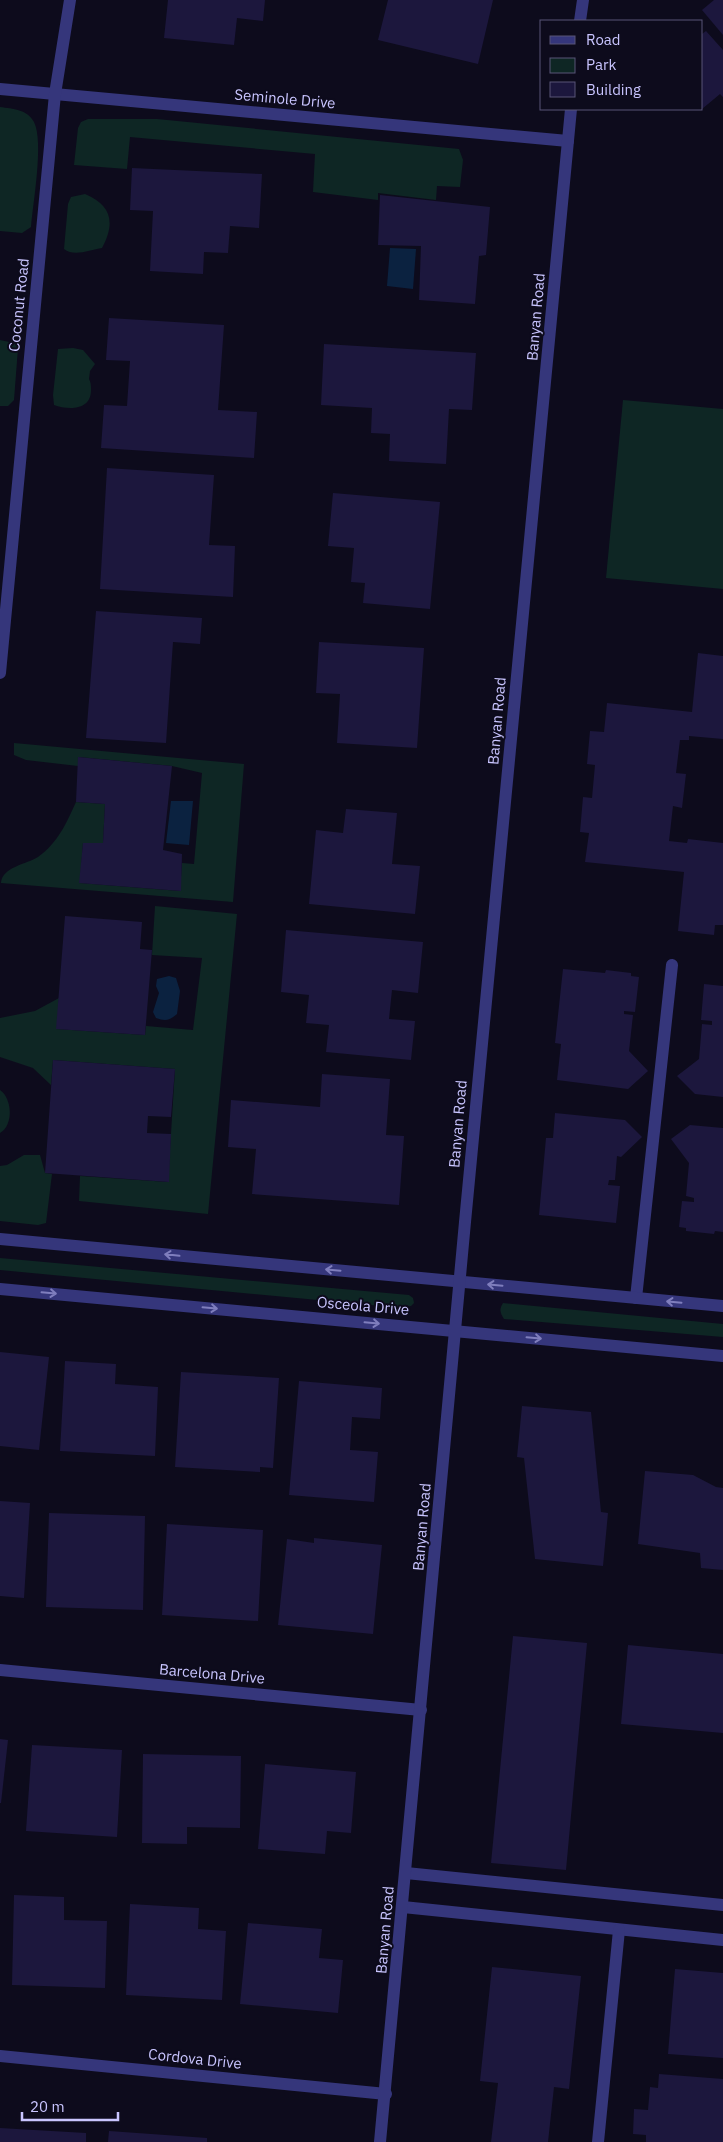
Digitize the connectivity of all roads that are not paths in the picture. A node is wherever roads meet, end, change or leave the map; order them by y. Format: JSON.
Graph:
{"nodes":[{"id":1,"x":70,"y":0,"type":"edge"},
{"id":2,"x":582,"y":0,"type":"edge"},
{"id":3,"x":580,"y":20,"type":"edge"},
{"id":4,"x":0,"y":88,"type":"edge"},
{"id":5,"x":55,"y":94,"type":"junction"},
{"id":6,"x":571,"y":110,"type":"edge"},
{"id":7,"x":568,"y":141,"type":"junction"},
{"id":8,"x":0,"y":673,"type":"edge"},
{"id":9,"x":672,"y":965,"type":"dead end"},
{"id":10,"x":0,"y":1239,"type":"edge"},
{"id":11,"x":460,"y":1282,"type":"junction"},
{"id":12,"x":0,"y":1288,"type":"edge"},
{"id":13,"x":636,"y":1298,"type":"junction"},
{"id":14,"x":723,"y":1306,"type":"edge"},
{"id":15,"x":456,"y":1331,"type":"junction"},
{"id":16,"x":723,"y":1356,"type":"edge"},
{"id":17,"x":0,"y":1670,"type":"edge"},
{"id":18,"x":421,"y":1710,"type":"junction"},
{"id":19,"x":406,"y":1873,"type":"junction"},
{"id":20,"x":723,"y":1905,"type":"edge"},
{"id":21,"x":403,"y":1908,"type":"junction"},
{"id":22,"x":619,"y":1930,"type":"junction"},
{"id":23,"x":723,"y":1940,"type":"edge"},
{"id":24,"x":0,"y":2056,"type":"edge"},
{"id":25,"x":386,"y":2094,"type":"junction"},
{"id":26,"x":380,"y":2142,"type":"edge"},
{"id":27,"x":598,"y":2142,"type":"edge"}],
"edges":[{"from":1,"to":5,"type":"street","name":"Coconut Road"},
{"from":2,"to":3,"type":"street"},
{"from":4,"to":5,"type":"street","name":"Seminole Drive"},
{"from":5,"to":7,"type":"street","name":"Seminole Drive"},
{"from":5,"to":8,"type":"street","name":"Coconut Road"},
{"from":6,"to":7,"type":"street","name":"Banyan Road"},
{"from":7,"to":11,"type":"street","name":"Banyan Road"},
{"from":9,"to":13,"type":"street"},
{"from":11,"to":10,"type":"street","one_way":true},
{"from":13,"to":11,"type":"street","one_way":true},
{"from":11,"to":15,"type":"street","name":"Banyan Road"},
{"from":12,"to":15,"type":"street","name":"Osceola Drive","one_way":true},
{"from":14,"to":13,"type":"street","one_way":true},
{"from":15,"to":16,"type":"street","name":"Osceola Drive","one_way":true},
{"from":15,"to":18,"type":"street","name":"Banyan Road"},
{"from":17,"to":18,"type":"street","name":"Barcelona Drive"},
{"from":18,"to":19,"type":"street","name":"Banyan Road"},
{"from":19,"to":20,"type":"street"},
{"from":19,"to":21,"type":"street","name":"Banyan Road"},
{"from":21,"to":22,"type":"street"},
{"from":21,"to":25,"type":"street","name":"Banyan Road"},
{"from":22,"to":23,"type":"street"},
{"from":22,"to":27,"type":"street"},
{"from":24,"to":25,"type":"street","name":"Cordova Drive"},
{"from":25,"to":26,"type":"street","name":"Banyan Road"}]}
